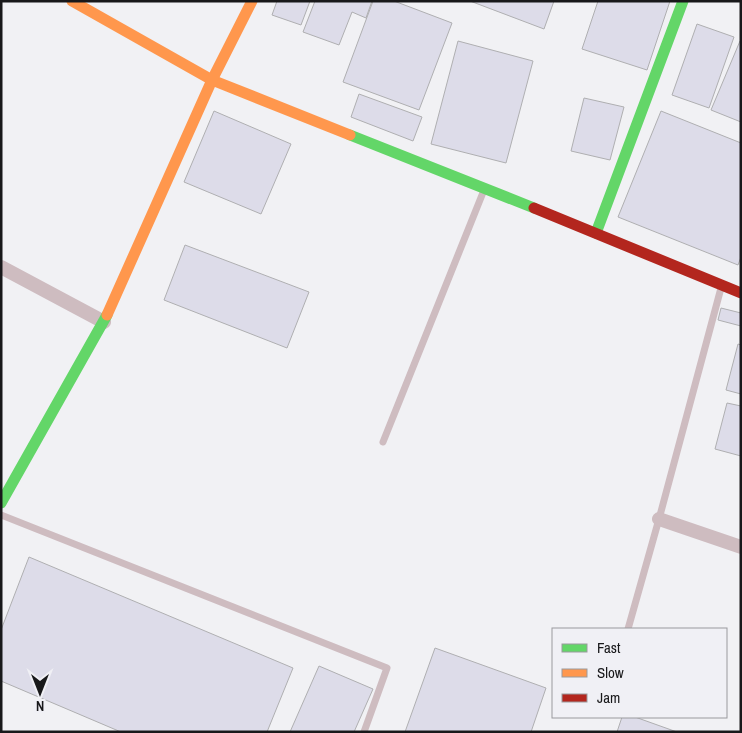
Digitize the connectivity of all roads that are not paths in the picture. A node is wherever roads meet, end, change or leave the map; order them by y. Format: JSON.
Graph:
{"nodes":[{"id":1,"x":72,"y":1,"type":"edge"},
{"id":2,"x":252,"y":1,"type":"edge"},
{"id":3,"x":683,"y":1,"type":"edge"},
{"id":4,"x":212,"y":80,"type":"junction"},
{"id":5,"x":484,"y":188,"type":"junction"},
{"id":6,"x":596,"y":233,"type":"junction"},
{"id":7,"x":1,"y":267,"type":"edge"},
{"id":8,"x":722,"y":285,"type":"junction"},
{"id":9,"x":741,"y":293,"type":"edge"},
{"id":10,"x":104,"y":322,"type":"junction"},
{"id":11,"x":383,"y":442,"type":"dead end"},
{"id":12,"x":1,"y":503,"type":"edge"},
{"id":13,"x":1,"y":516,"type":"edge"},
{"id":14,"x":659,"y":519,"type":"junction"},
{"id":15,"x":741,"y":547,"type":"edge"},
{"id":16,"x":628,"y":628,"type":"edge"},
{"id":17,"x":364,"y":732,"type":"edge"}],
"edges":[{"from":1,"to":4,"type":"street"},
{"from":2,"to":4,"type":"street"},
{"from":3,"to":6,"type":"street"},
{"from":4,"to":5,"type":"street"},
{"from":4,"to":10,"type":"street"},
{"from":5,"to":6,"type":"street"},
{"from":5,"to":11,"type":"lane"},
{"from":6,"to":8,"type":"street"},
{"from":7,"to":10,"type":"street"},
{"from":8,"to":9,"type":"street"},
{"from":8,"to":14,"type":"lane"},
{"from":10,"to":12,"type":"street"},
{"from":13,"to":17,"type":"lane"},
{"from":14,"to":15,"type":"street"},
{"from":14,"to":16,"type":"lane"}]}
